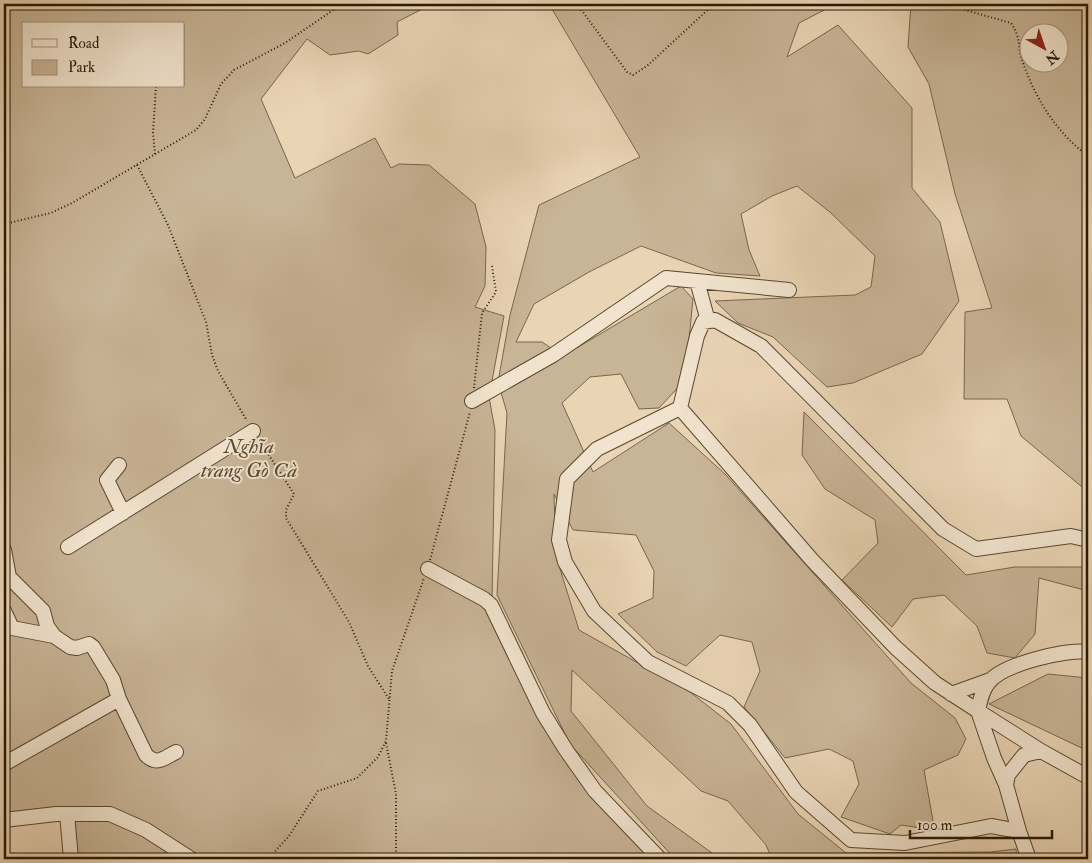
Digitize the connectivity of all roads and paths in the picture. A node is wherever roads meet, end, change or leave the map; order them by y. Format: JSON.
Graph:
{"nodes":[{"id":1,"x":342,"y":4,"type":"edge"},
{"id":2,"x":576,"y":4,"type":"edge"},
{"id":3,"x":714,"y":4,"type":"edge"},
{"id":4,"x":944,"y":4,"type":"edge"},
{"id":5,"x":156,"y":88,"type":"edge"},
{"id":6,"x":155,"y":154,"type":"junction"},
{"id":7,"x":1088,"y":156,"type":"edge"},
{"id":8,"x":4,"y":224,"type":"edge"},
{"id":9,"x":492,"y":266,"type":"dead end"},
{"id":10,"x":697,"y":281,"type":"junction"},
{"id":11,"x":789,"y":290,"type":"dead end"},
{"id":12,"x":708,"y":321,"type":"junction"},
{"id":13,"x":472,"y":401,"type":"junction"},
{"id":14,"x":680,"y":408,"type":"junction"},
{"id":15,"x":253,"y":431,"type":"dead end"},
{"id":16,"x":119,"y":465,"type":"dead end"},
{"id":17,"x":123,"y":513,"type":"junction"},
{"id":18,"x":1088,"y":540,"type":"edge"},
{"id":19,"x":68,"y":547,"type":"dead end"},
{"id":20,"x":4,"y":550,"type":"edge"},
{"id":21,"x":428,"y":569,"type":"junction"},
{"id":22,"x":4,"y":612,"type":"edge"},
{"id":23,"x":54,"y":636,"type":"junction"},
{"id":24,"x":1088,"y":652,"type":"edge"},
{"id":25,"x":990,"y":680,"type":"junction"},
{"id":26,"x":951,"y":694,"type":"junction"},
{"id":27,"x":119,"y":698,"type":"junction"},
{"id":28,"x":978,"y":711,"type":"junction"},
{"id":29,"x":386,"y":741,"type":"junction"},
{"id":30,"x":1041,"y":751,"type":"junction"},
{"id":31,"x":176,"y":752,"type":"dead end"},
{"id":32,"x":4,"y":764,"type":"edge"},
{"id":33,"x":1088,"y":776,"type":"edge"},
{"id":34,"x":1006,"y":785,"type":"junction"},
{"id":35,"x":67,"y":814,"type":"junction"},
{"id":36,"x":4,"y":820,"type":"edge"},
{"id":37,"x":1018,"y":832,"type":"junction"},
{"id":38,"x":71,"y":859,"type":"edge"},
{"id":39,"x":191,"y":859,"type":"edge"},
{"id":40,"x":268,"y":859,"type":"edge"},
{"id":41,"x":396,"y":859,"type":"edge"},
{"id":42,"x":660,"y":859,"type":"edge"},
{"id":43,"x":1030,"y":859,"type":"edge"}],
"edges":[{"from":1,"to":6,"type":"path"},
{"from":2,"to":3,"type":"path"},
{"from":4,"to":7,"type":"path"},
{"from":5,"to":6,"type":"path"},
{"from":6,"to":8,"type":"path"},
{"from":9,"to":13,"type":"path"},
{"from":10,"to":11,"type":"street"},
{"from":10,"to":12,"type":"street"},
{"from":10,"to":13,"type":"street"},
{"from":12,"to":14,"type":"street"},
{"from":12,"to":18,"type":"street"},
{"from":13,"to":21,"type":"path"},
{"from":14,"to":26,"type":"street"},
{"from":14,"to":37,"type":"street"},
{"from":15,"to":17,"type":"street"},
{"from":16,"to":17,"type":"street"},
{"from":17,"to":19,"type":"street"},
{"from":20,"to":23,"type":"street"},
{"from":21,"to":29,"type":"path"},
{"from":21,"to":42,"type":"street"},
{"from":22,"to":23,"type":"street"},
{"from":23,"to":27,"type":"street"},
{"from":24,"to":25,"type":"street"},
{"from":25,"to":26,"type":"street"},
{"from":25,"to":28,"type":"street"},
{"from":26,"to":28,"type":"street"},
{"from":27,"to":31,"type":"street"},
{"from":27,"to":32,"type":"street"},
{"from":28,"to":30,"type":"street"},
{"from":28,"to":34,"type":"street"},
{"from":29,"to":40,"type":"path"},
{"from":29,"to":41,"type":"path"},
{"from":30,"to":33,"type":"street"},
{"from":30,"to":34,"type":"street"},
{"from":34,"to":37,"type":"street"},
{"from":35,"to":36,"type":"street"},
{"from":35,"to":38,"type":"street"},
{"from":35,"to":39,"type":"street"},
{"from":37,"to":43,"type":"street"}]}
